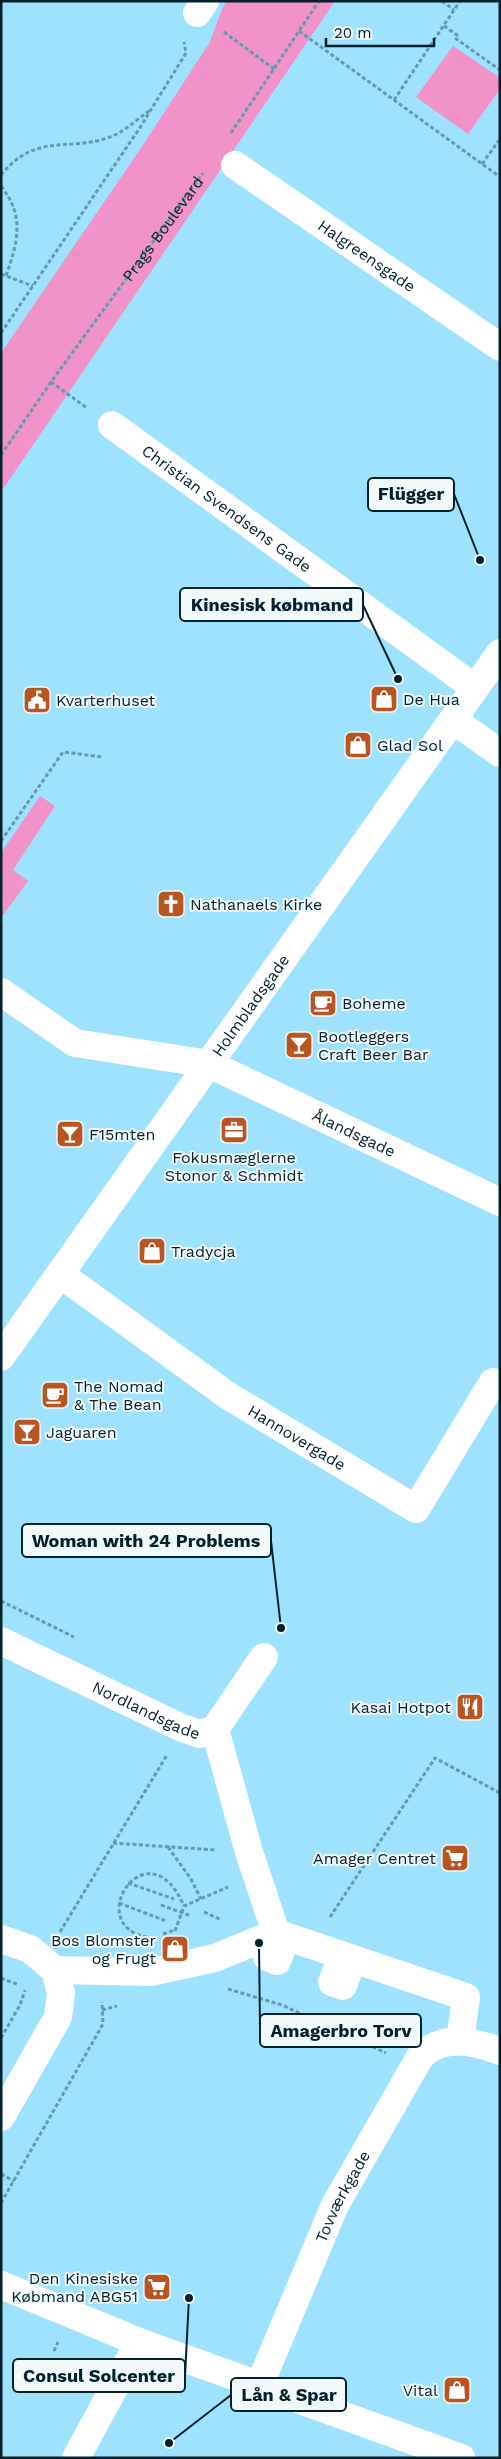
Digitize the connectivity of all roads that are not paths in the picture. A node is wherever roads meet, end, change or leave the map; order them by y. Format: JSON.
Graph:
{"nodes":[{"id":1,"x":235,"y":165,"type":"dead end"},
{"id":2,"x":500,"y":348,"type":"edge"},
{"id":3,"x":112,"y":425,"type":"road end"},
{"id":4,"x":500,"y":654,"type":"edge"},
{"id":5,"x":475,"y":688,"type":"junction"},
{"id":6,"x":453,"y":720,"type":"junction"},
{"id":7,"x":500,"y":753,"type":"edge"},
{"id":8,"x":1,"y":992,"type":"edge"},
{"id":9,"x":209,"y":1064,"type":"junction"},
{"id":10,"x":500,"y":1202,"type":"edge"},
{"id":11,"x":60,"y":1274,"type":"junction"},
{"id":12,"x":6,"y":1342,"type":"edge"},
{"id":13,"x":493,"y":1382,"type":"dead end"},
{"id":14,"x":1,"y":1641,"type":"edge"},
{"id":15,"x":264,"y":1657,"type":"dead end"},
{"id":16,"x":214,"y":1729,"type":"junction"},
{"id":17,"x":275,"y":1935,"type":"junction"},
{"id":18,"x":1,"y":1939,"type":"edge"},
{"id":19,"x":56,"y":1970,"type":"junction"},
{"id":20,"x":460,"y":2041,"type":"junction"},
{"id":21,"x":500,"y":2051,"type":"edge"},
{"id":22,"x":1,"y":2117,"type":"edge"},
{"id":23,"x":1,"y":2286,"type":"edge"},
{"id":24,"x":139,"y":2342,"type":"junction"},
{"id":25,"x":260,"y":2384,"type":"junction"},
{"id":26,"x":417,"y":2450,"type":"edge"},
{"id":27,"x":76,"y":2458,"type":"edge"},
{"id":28,"x":461,"y":2458,"type":"edge"}],
"edges":[{"from":1,"to":2,"type":"street","name":"Halgreensgade"},
{"from":3,"to":5,"type":"street","name":"Christian Svendsens Gade"},
{"from":4,"to":5,"type":"street","name":"Holmbladsgade"},
{"from":5,"to":6,"type":"street","name":"Holmbladsgade"},
{"from":6,"to":7,"type":"street"},
{"from":6,"to":9,"type":"street","name":"Holmbladsgade"},
{"from":8,"to":9,"type":"street","name":"Ålandsgade"},
{"from":9,"to":10,"type":"street","name":"Ålandsgade"},
{"from":9,"to":11,"type":"street","name":"Holmbladsgade"},
{"from":11,"to":12,"type":"street","name":"Holmbladsgade"},
{"from":11,"to":13,"type":"street","name":"Hannovergade"},
{"from":14,"to":16,"type":"street","name":"Nordlandsgade"},
{"from":15,"to":16,"type":"street","name":"Nordlandsgade"},
{"from":16,"to":17,"type":"street"},
{"from":17,"to":19,"type":"street"},
{"from":17,"to":20,"type":"street"},
{"from":18,"to":19,"type":"street"},
{"from":19,"to":22,"type":"street"},
{"from":20,"to":21,"type":"street"},
{"from":20,"to":25,"type":"street","name":"Tovværkgade"},
{"from":23,"to":24,"type":"street"},
{"from":24,"to":25,"type":"street"},
{"from":24,"to":27,"type":"street"},
{"from":25,"to":26,"type":"street"},
{"from":26,"to":28,"type":"street"}]}
